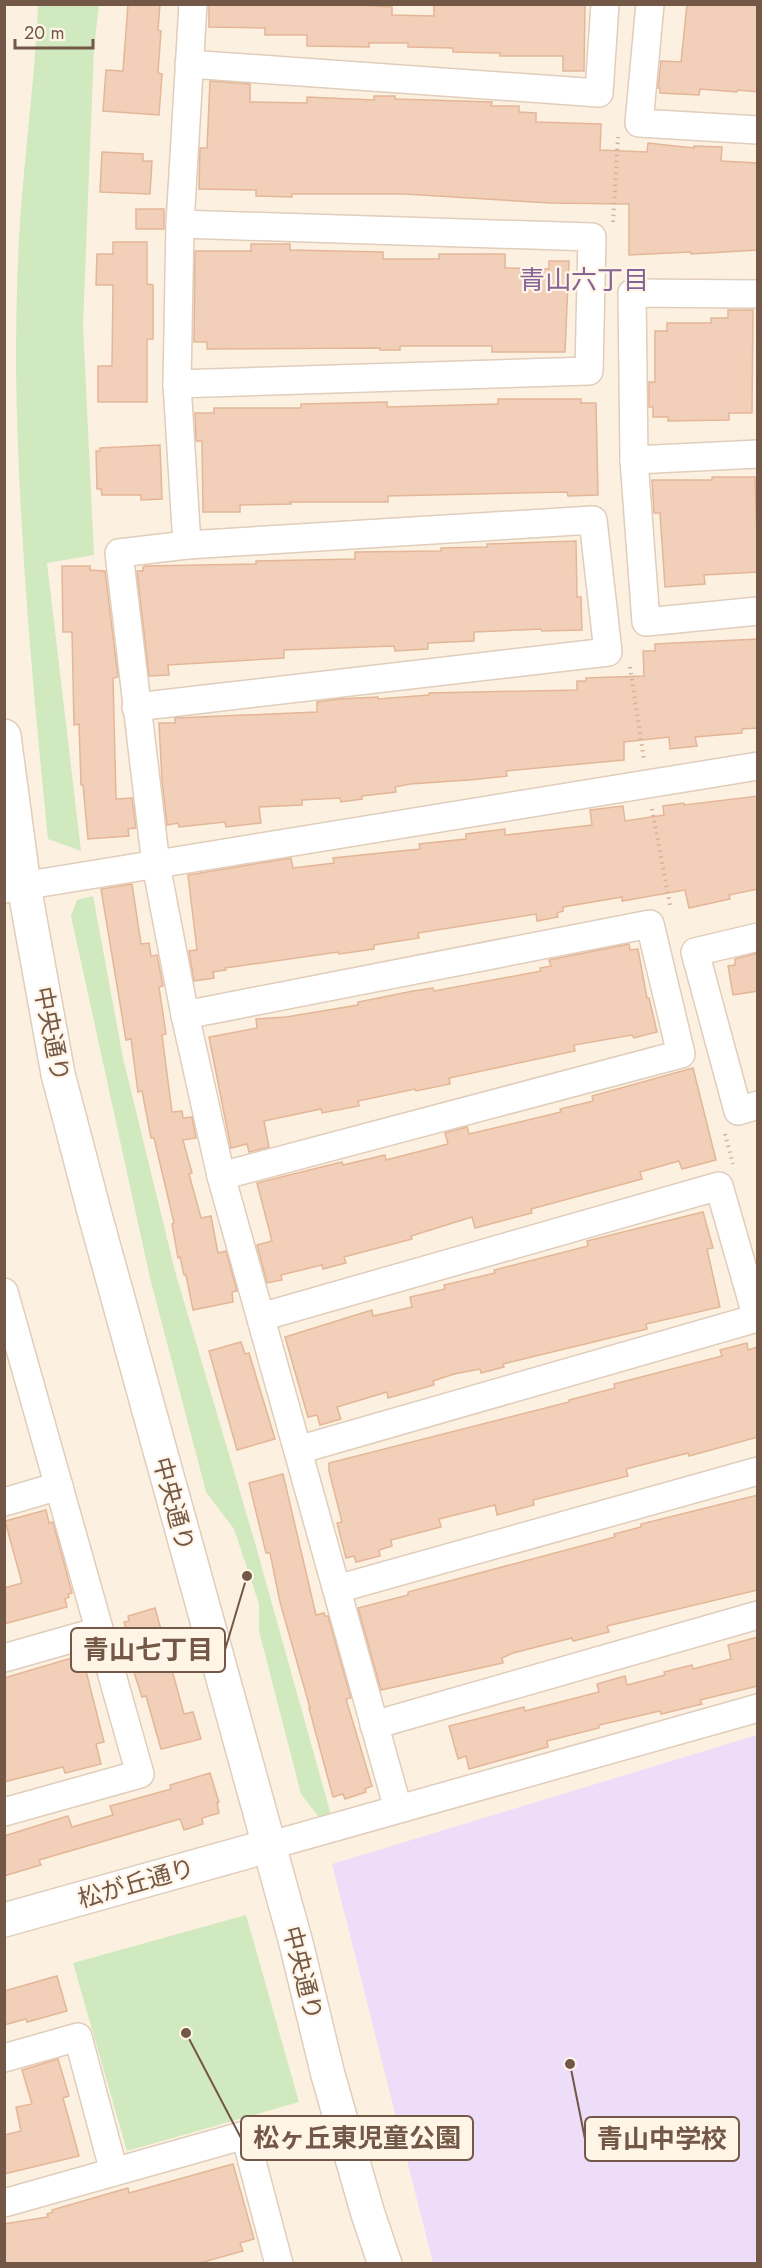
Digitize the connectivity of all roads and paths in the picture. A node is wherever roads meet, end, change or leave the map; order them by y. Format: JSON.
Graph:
{"nodes":[{"id":1,"x":193,"y":4,"type":"edge"},
{"id":2,"x":605,"y":4,"type":"edge"},
{"id":3,"x":650,"y":4,"type":"edge"},
{"id":4,"x":189,"y":64,"type":"junction"},
{"id":5,"x":758,"y":130,"type":"edge"},
{"id":6,"x":180,"y":224,"type":"junction"},
{"id":7,"x":758,"y":294,"type":"edge"},
{"id":8,"x":177,"y":384,"type":"junction"},
{"id":9,"x":758,"y":454,"type":"edge"},
{"id":10,"x":634,"y":460,"type":"junction"},
{"id":11,"x":187,"y":545,"type":"junction"},
{"id":12,"x":758,"y":611,"type":"edge"},
{"id":13,"x":136,"y":706,"type":"junction"},
{"id":14,"x":4,"y":736,"type":"edge"},
{"id":15,"x":758,"y":766,"type":"edge"},
{"id":16,"x":156,"y":865,"type":"junction"},
{"id":17,"x":14,"y":887,"type":"edge"},
{"id":18,"x":758,"y":937,"type":"edge"},
{"id":19,"x":185,"y":1015,"type":"junction"},
{"id":20,"x":758,"y":1105,"type":"edge"},
{"id":21,"x":221,"y":1176,"type":"junction"},
{"id":22,"x":4,"y":1292,"type":"edge"},
{"id":23,"x":261,"y":1317,"type":"junction"},
{"id":24,"x":11,"y":1347,"type":"edge"},
{"id":25,"x":298,"y":1450,"type":"junction"},
{"id":26,"x":758,"y":1471,"type":"edge"},
{"id":27,"x":59,"y":1486,"type":"junction"},
{"id":28,"x":4,"y":1502,"type":"edge"},
{"id":29,"x":337,"y":1589,"type":"junction"},
{"id":30,"x":758,"y":1615,"type":"edge"},
{"id":31,"x":99,"y":1631,"type":"junction"},
{"id":32,"x":4,"y":1658,"type":"edge"},
{"id":33,"x":758,"y":1708,"type":"edge"},
{"id":34,"x":374,"y":1725,"type":"junction"},
{"id":35,"x":398,"y":1809,"type":"junction"},
{"id":36,"x":4,"y":1812,"type":"edge"},
{"id":37,"x":268,"y":1846,"type":"junction"},
{"id":38,"x":4,"y":1920,"type":"edge"},
{"id":39,"x":4,"y":2058,"type":"edge"},
{"id":40,"x":114,"y":2172,"type":"junction"},
{"id":41,"x":4,"y":2203,"type":"edge"},
{"id":42,"x":279,"y":2264,"type":"edge"},
{"id":43,"x":385,"y":2264,"type":"edge"}],
"edges":[{"from":1,"to":4,"type":"street"},
{"from":2,"to":4,"type":"street"},
{"from":3,"to":5,"type":"street"},
{"from":4,"to":6,"type":"street"},
{"from":6,"to":8,"type":"street"},
{"from":6,"to":8,"type":"street"},
{"from":7,"to":10,"type":"street"},
{"from":8,"to":11,"type":"street"},
{"from":9,"to":10,"type":"street"},
{"from":10,"to":12,"type":"street"},
{"from":11,"to":13,"type":"street"},
{"from":11,"to":13,"type":"street"},
{"from":13,"to":16,"type":"street"},
{"from":14,"to":17,"type":"street","name":"中央通り"},
{"from":15,"to":16,"type":"street"},
{"from":16,"to":17,"type":"street"},
{"from":16,"to":19,"type":"street"},
{"from":17,"to":37,"type":"street","name":"中央通り"},
{"from":18,"to":20,"type":"street"},
{"from":19,"to":21,"type":"street"},
{"from":19,"to":21,"type":"street"},
{"from":21,"to":23,"type":"street"},
{"from":22,"to":24,"type":"street"},
{"from":23,"to":25,"type":"street"},
{"from":23,"to":25,"type":"street"},
{"from":24,"to":27,"type":"street"},
{"from":25,"to":29,"type":"street"},
{"from":26,"to":29,"type":"street"},
{"from":27,"to":28,"type":"street"},
{"from":27,"to":31,"type":"street"},
{"from":29,"to":34,"type":"street"},
{"from":30,"to":34,"type":"street"},
{"from":31,"to":32,"type":"street"},
{"from":31,"to":36,"type":"street"},
{"from":33,"to":35,"type":"street"},
{"from":34,"to":35,"type":"street"},
{"from":35,"to":37,"type":"street"},
{"from":37,"to":38,"type":"street","name":"松が丘通り"},
{"from":37,"to":43,"type":"street","name":"中央通り"},
{"from":39,"to":40,"type":"street"},
{"from":40,"to":41,"type":"street"},
{"from":40,"to":42,"type":"street"}]}
